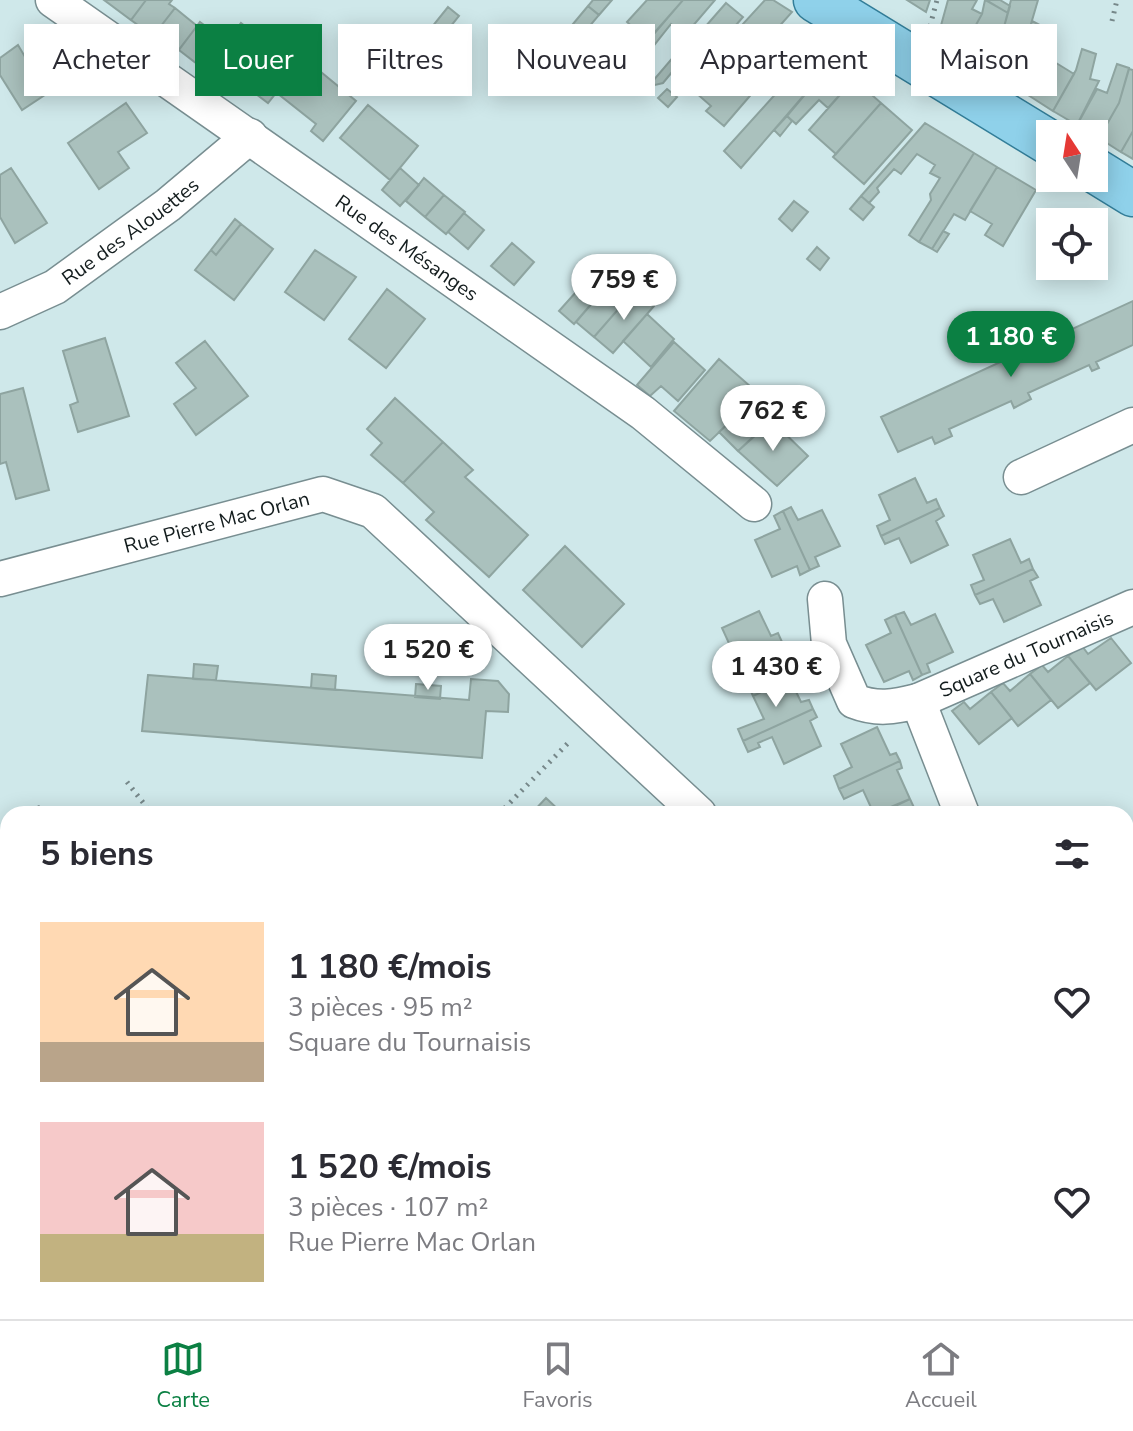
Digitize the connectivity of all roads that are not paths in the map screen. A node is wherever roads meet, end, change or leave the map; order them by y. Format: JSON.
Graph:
{"nodes":[{"id":1,"x":53,"y":0,"type":"edge"},
{"id":2,"x":816,"y":0,"type":"edge"},
{"id":3,"x":1036,"y":134,"type":"edge"},
{"id":4,"x":250,"y":136,"type":"junction"},
{"id":5,"x":1108,"y":179,"type":"edge"},
{"id":6,"x":1133,"y":194,"type":"edge"},
{"id":7,"x":0,"y":312,"type":"edge"},
{"id":8,"x":1133,"y":425,"type":"edge"},
{"id":9,"x":1021,"y":477,"type":"dead end"},
{"id":10,"x":754,"y":504,"type":"dead end"},
{"id":11,"x":0,"y":579,"type":"edge"},
{"id":12,"x":825,"y":599,"type":"dead end"},
{"id":13,"x":1133,"y":607,"type":"edge"},
{"id":14,"x":918,"y":701,"type":"junction"},
{"id":15,"x":690,"y":806,"type":"edge"},
{"id":16,"x":959,"y":806,"type":"edge"}],
"edges":[{"from":1,"to":4,"type":"street","name":"Rue des Mésanges"},
{"from":2,"to":3,"type":"main road"},
{"from":4,"to":7,"type":"street","name":"Rue des Alouettes"},
{"from":4,"to":10,"type":"street","name":"Rue des Mésanges"},
{"from":5,"to":6,"type":"main road"},
{"from":8,"to":9,"type":"street"},
{"from":11,"to":15,"type":"street","name":"Rue Pierre Mac Orlan"},
{"from":12,"to":14,"type":"street","name":"Square du Tournaisis"},
{"from":13,"to":14,"type":"street","name":"Square du Tournaisis"},
{"from":14,"to":16,"type":"street","name":"Square du Tournaisis"}]}
